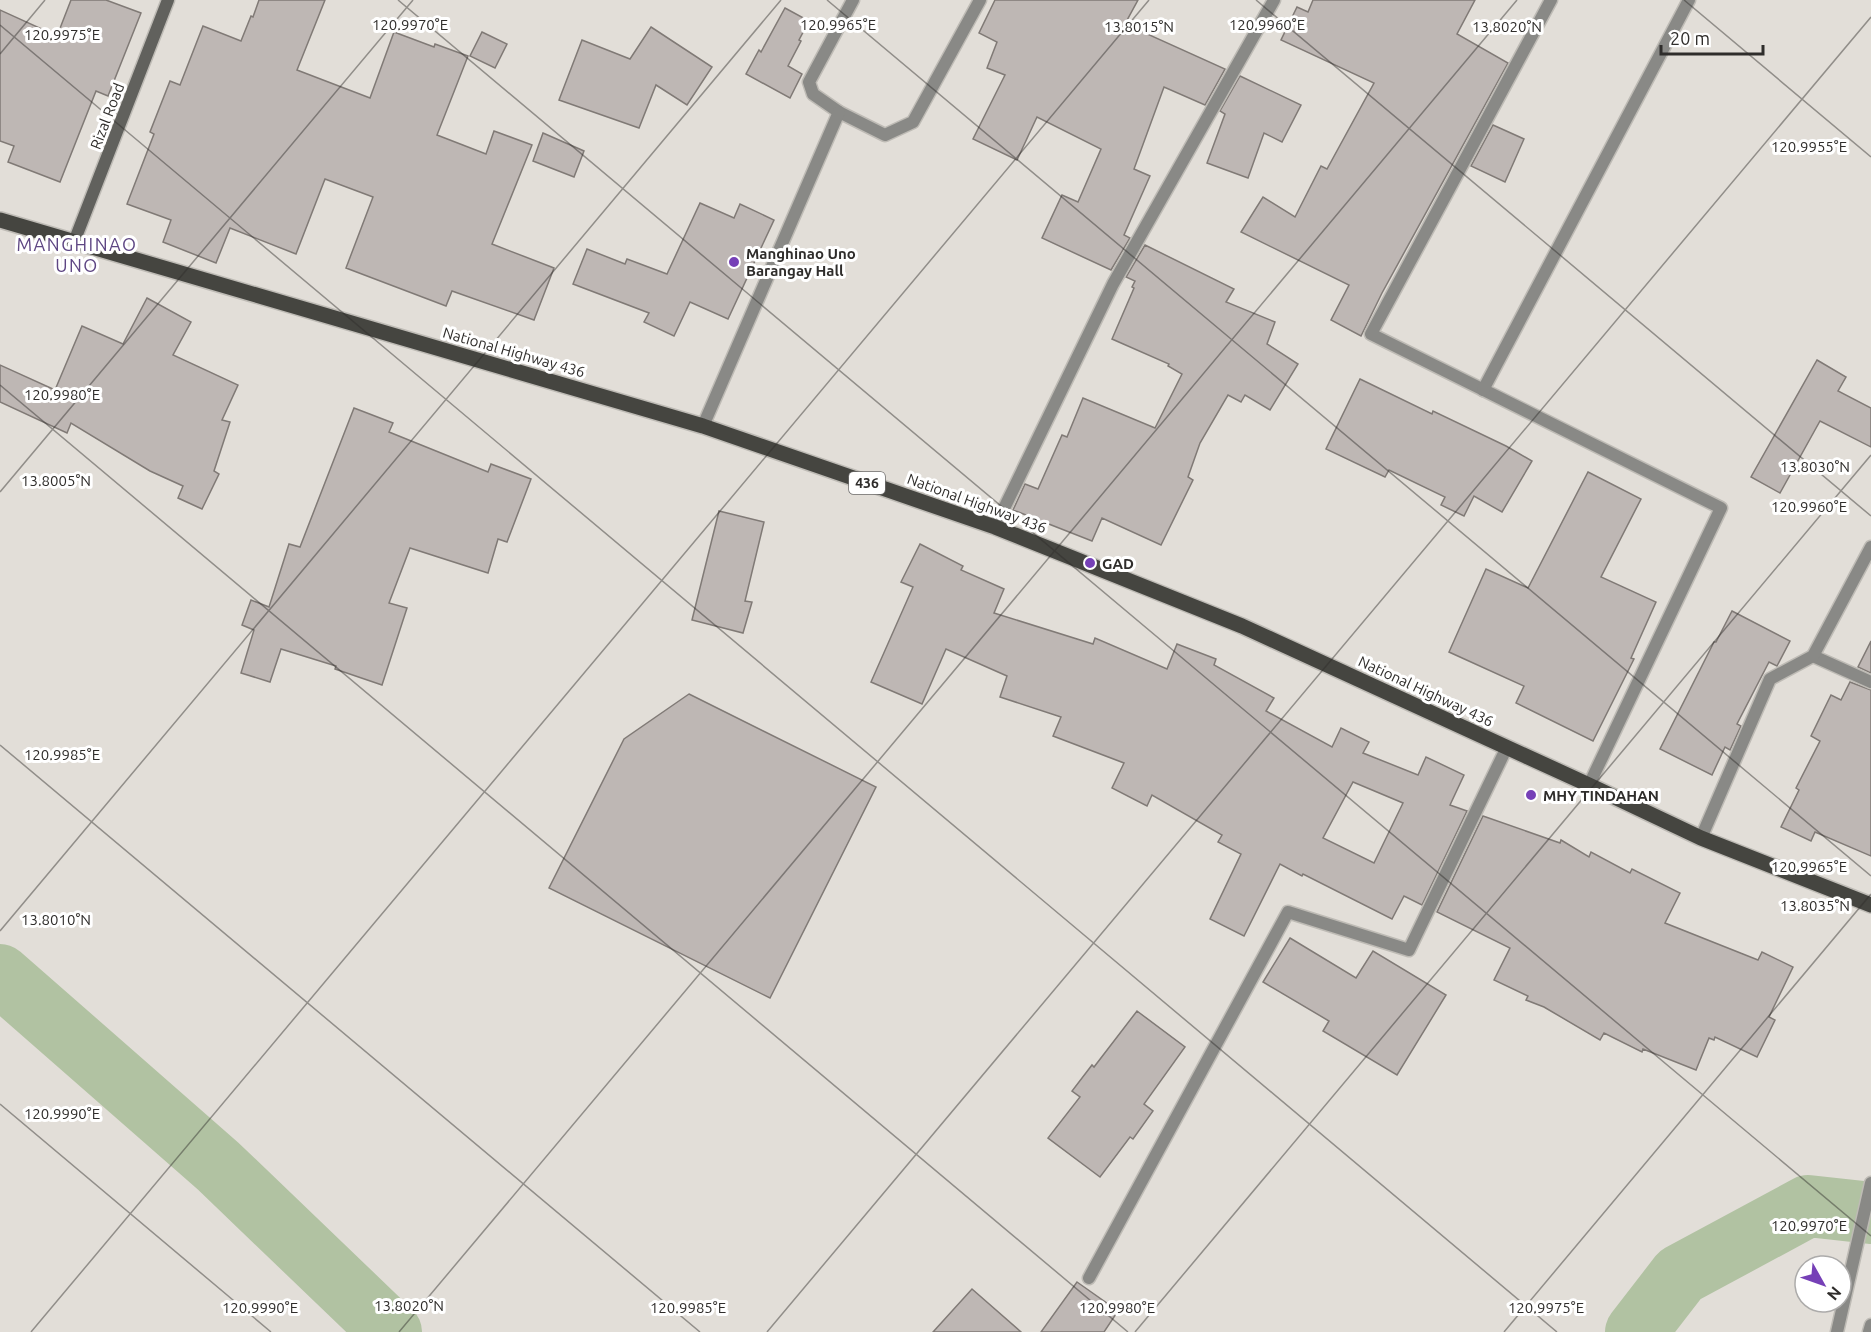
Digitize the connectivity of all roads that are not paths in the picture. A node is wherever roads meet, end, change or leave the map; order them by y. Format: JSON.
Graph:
{"nodes":[{"id":1,"x":168,"y":0,"type":"edge"},
{"id":2,"x":853,"y":0,"type":"edge"},
{"id":3,"x":980,"y":0,"type":"edge"},
{"id":4,"x":1274,"y":0,"type":"edge"},
{"id":5,"x":1551,"y":0,"type":"edge"},
{"id":6,"x":1689,"y":0,"type":"edge"},
{"id":7,"x":839,"y":112,"type":"junction"},
{"id":8,"x":0,"y":220,"type":"edge"},
{"id":9,"x":74,"y":242,"type":"junction"},
{"id":10,"x":1483,"y":390,"type":"junction"},
{"id":11,"x":704,"y":426,"type":"junction"},
{"id":12,"x":995,"y":527,"type":"junction"},
{"id":13,"x":1871,"y":547,"type":"edge"},
{"id":14,"x":1813,"y":656,"type":"junction"},
{"id":15,"x":1871,"y":682,"type":"edge"},
{"id":16,"x":1507,"y":747,"type":"junction"},
{"id":17,"x":1589,"y":785,"type":"junction"},
{"id":18,"x":1701,"y":838,"type":"junction"},
{"id":19,"x":1871,"y":905,"type":"edge"},
{"id":20,"x":1871,"y":1184,"type":"edge"},
{"id":21,"x":1089,"y":1278,"type":"dead end"},
{"id":22,"x":1838,"y":1328,"type":"edge"}],
"edges":[{"from":1,"to":9,"type":"street","name":"Rizal Road"},
{"from":2,"to":7,"type":"street"},
{"from":3,"to":7,"type":"street"},
{"from":4,"to":12,"type":"street"},
{"from":5,"to":10,"type":"street"},
{"from":6,"to":10,"type":"street"},
{"from":7,"to":11,"type":"street"},
{"from":8,"to":9,"type":"main road","name":"National Highway 436","number":"436"},
{"from":9,"to":11,"type":"main road","name":"National Highway 436","number":"436"},
{"from":10,"to":17,"type":"street"},
{"from":11,"to":12,"type":"main road","name":"National Highway 436","number":"436"},
{"from":12,"to":16,"type":"main road","name":"National Highway 436","number":"436"},
{"from":13,"to":14,"type":"street"},
{"from":14,"to":15,"type":"street"},
{"from":14,"to":18,"type":"street"},
{"from":16,"to":17,"type":"main road","name":"National Highway 436","number":"436"},
{"from":16,"to":21,"type":"street"},
{"from":17,"to":18,"type":"main road","name":"National Highway 436","number":"436"},
{"from":18,"to":19,"type":"main road","name":"National Highway 436","number":"436"},
{"from":20,"to":22,"type":"street"}]}
